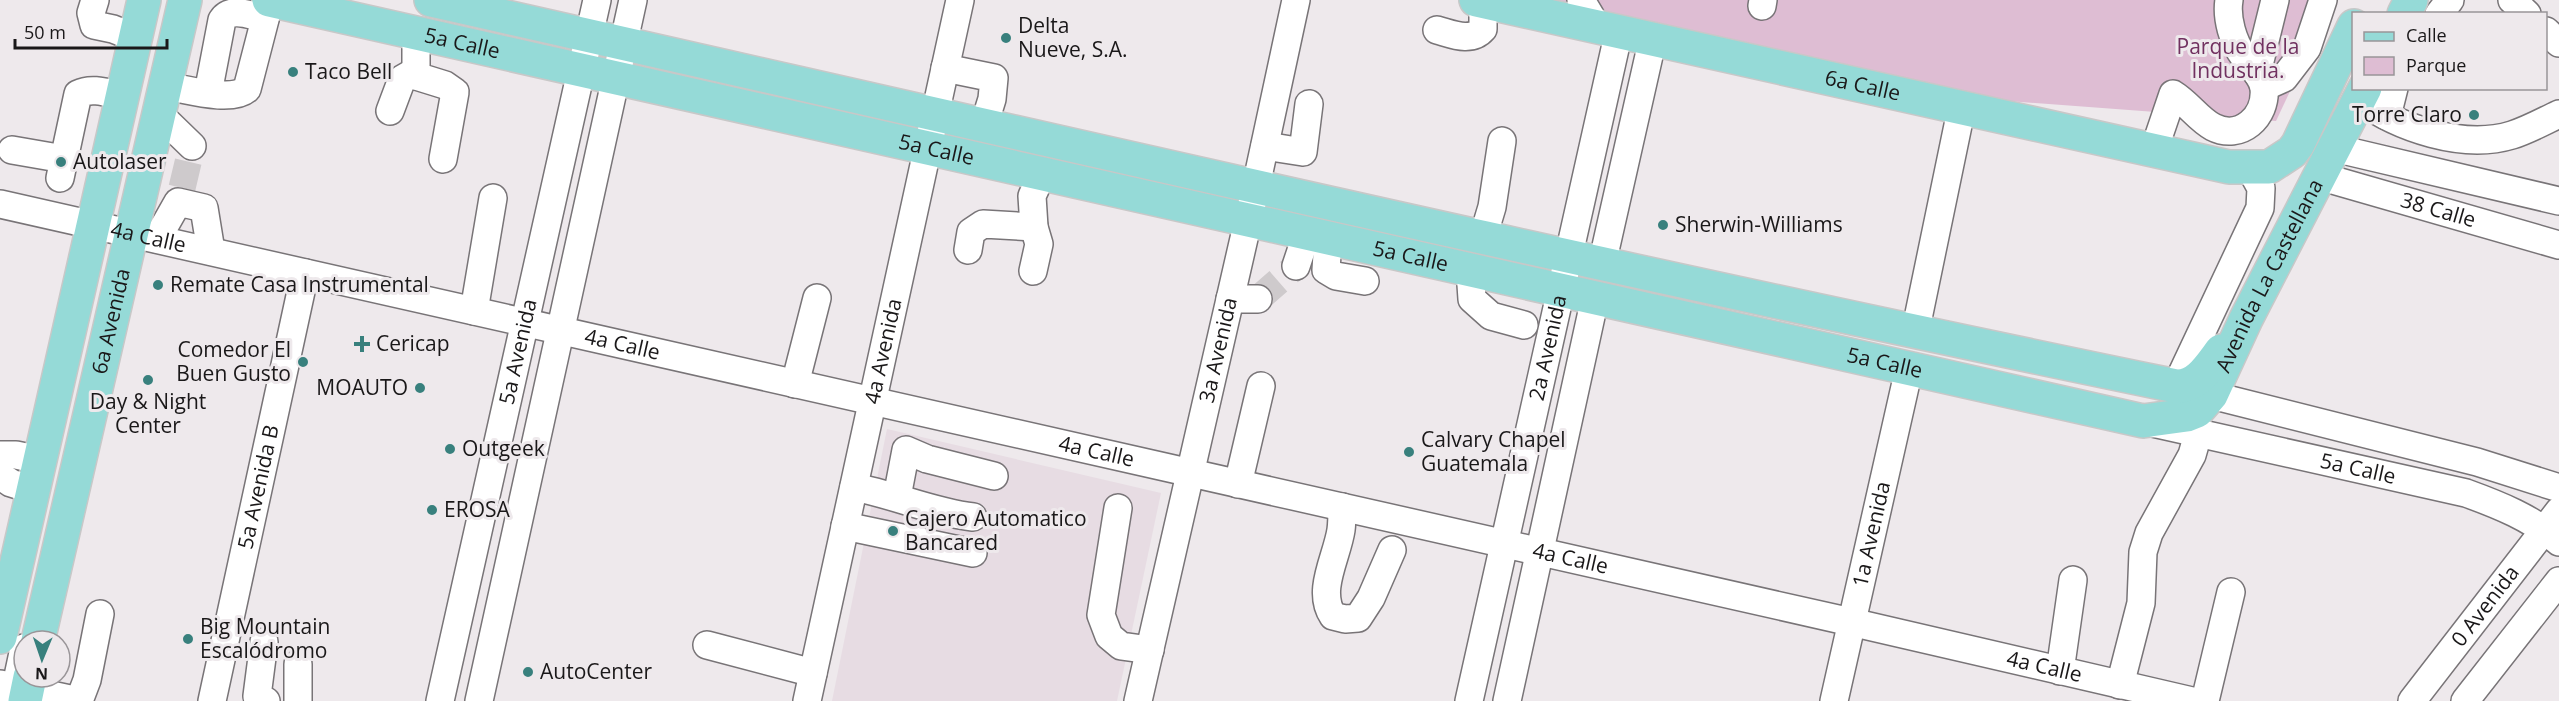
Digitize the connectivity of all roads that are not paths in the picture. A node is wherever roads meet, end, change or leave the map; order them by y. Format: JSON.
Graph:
{"nodes":[{"id":1,"x":95,"y":0,"type":"edge"},
{"id":2,"x":144,"y":0,"type":"edge"},
{"id":3,"x":170,"y":0,"type":"edge"},
{"id":4,"x":185,"y":0,"type":"edge"},
{"id":5,"x":431,"y":0,"type":"edge"},
{"id":6,"x":597,"y":0,"type":"edge"},
{"id":7,"x":633,"y":0,"type":"edge"},
{"id":8,"x":960,"y":0,"type":"edge"},
{"id":9,"x":1296,"y":0,"type":"edge"},
{"id":10,"x":2229,"y":0,"type":"edge"},
{"id":11,"x":2276,"y":0,"type":"edge"},
{"id":12,"x":2323,"y":0,"type":"edge"},
{"id":13,"x":2450,"y":0,"type":"edge"},
{"id":14,"x":2512,"y":0,"type":"edge"},
{"id":15,"x":1480,"y":1,"type":"edge"},
{"id":16,"x":268,"y":6,"type":"edge"},
{"id":17,"x":2441,"y":12,"type":"edge"},
{"id":18,"x":2525,"y":12,"type":"edge"},
{"id":19,"x":1586,"y":16,"type":"edge"},
{"id":20,"x":1437,"y":30,"type":"dead end"},
{"id":21,"x":2352,"y":30,"type":"edge"},
{"id":22,"x":2547,"y":32,"type":"edge"},
{"id":23,"x":416,"y":33,"type":"junction"},
{"id":24,"x":589,"y":35,"type":"junction"},
{"id":25,"x":136,"y":38,"type":"junction"},
{"id":26,"x":1653,"y":38,"type":"junction"},
{"id":27,"x":2559,"y":43,"type":"edge"},
{"id":28,"x":624,"y":44,"type":"junction"},
{"id":29,"x":945,"y":68,"type":"junction"},
{"id":30,"x":582,"y":70,"type":"junction"},
{"id":31,"x":416,"y":76,"type":"junction"},
{"id":32,"x":616,"y":78,"type":"junction"},
{"id":33,"x":2260,"y":80,"type":"junction"},
{"id":34,"x":2394,"y":90,"type":"edge"},
{"id":35,"x":208,"y":93,"type":"junction"},
{"id":36,"x":2362,"y":94,"type":"edge"},
{"id":37,"x":123,"y":96,"type":"junction"},
{"id":38,"x":162,"y":100,"type":"junction"},
{"id":39,"x":1309,"y":104,"type":"dead end"},
{"id":40,"x":1962,"y":106,"type":"junction"},
{"id":41,"x":390,"y":111,"type":"dead end"},
{"id":42,"x":935,"y":114,"type":"junction"},
{"id":43,"x":2559,"y":114,"type":"edge"},
{"id":44,"x":2387,"y":116,"type":"junction"},
{"id":45,"x":984,"y":125,"type":"junction"},
{"id":46,"x":1502,"y":141,"type":"dead end"},
{"id":47,"x":192,"y":146,"type":"dead end"},
{"id":48,"x":1265,"y":146,"type":"junction"},
{"id":49,"x":928,"y":148,"type":"junction"},
{"id":50,"x":12,"y":150,"type":"dead end"},
{"id":51,"x":2154,"y":150,"type":"junction"},
{"id":52,"x":443,"y":159,"type":"dead end"},
{"id":53,"x":2326,"y":162,"type":"junction"},
{"id":54,"x":2250,"y":168,"type":"junction"},
{"id":55,"x":1042,"y":174,"type":"junction"},
{"id":56,"x":1256,"y":186,"type":"junction"},
{"id":57,"x":493,"y":198,"type":"dead end"},
{"id":58,"x":2559,"y":201,"type":"edge"},
{"id":59,"x":0,"y":204,"type":"edge"},
{"id":60,"x":1248,"y":220,"type":"junction"},
{"id":61,"x":1034,"y":227,"type":"junction"},
{"id":62,"x":124,"y":231,"type":"junction"},
{"id":63,"x":1317,"y":236,"type":"junction"},
{"id":64,"x":1483,"y":237,"type":"junction"},
{"id":65,"x":2559,"y":245,"type":"edge"},
{"id":66,"x":968,"y":250,"type":"dead end"},
{"id":67,"x":211,"y":251,"type":"junction"},
{"id":68,"x":1568,"y":256,"type":"junction"},
{"id":69,"x":1602,"y":264,"type":"junction"},
{"id":70,"x":1296,"y":266,"type":"tunnel mouth"},
{"id":71,"x":1470,"y":270,"type":"junction"},
{"id":72,"x":1033,"y":271,"type":"dead end"},
{"id":73,"x":305,"y":273,"type":"junction"},
{"id":74,"x":1365,"y":281,"type":"dead end"},
{"id":75,"x":1560,"y":290,"type":"junction"},
{"id":76,"x":817,"y":298,"type":"dead end"},
{"id":77,"x":1595,"y":298,"type":"junction"},
{"id":78,"x":1230,"y":299,"type":"junction"},
{"id":79,"x":1258,"y":299,"type":"tunnel mouth"},
{"id":80,"x":474,"y":311,"type":"junction"},
{"id":81,"x":525,"y":323,"type":"junction"},
{"id":82,"x":1524,"y":326,"type":"dead end"},
{"id":83,"x":562,"y":331,"type":"junction"},
{"id":84,"x":1916,"y":333,"type":"junction"},
{"id":85,"x":1909,"y":369,"type":"junction"},
{"id":86,"x":2192,"y":382,"type":"junction"},
{"id":87,"x":795,"y":384,"type":"junction"},
{"id":88,"x":1261,"y":386,"type":"dead end"},
{"id":89,"x":873,"y":401,"type":"junction"},
{"id":90,"x":2143,"y":421,"type":"junction"},
{"id":91,"x":2198,"y":434,"type":"junction"},
{"id":92,"x":864,"y":439,"type":"junction"},
{"id":93,"x":906,"y":450,"type":"junction"},
{"id":94,"x":0,"y":455,"type":"edge"},
{"id":95,"x":1191,"y":473,"type":"junction"},
{"id":96,"x":36,"y":475,"type":"junction"},
{"id":97,"x":0,"y":476,"type":"edge"},
{"id":98,"x":994,"y":476,"type":"dead end"},
{"id":99,"x":1238,"y":484,"type":"junction"},
{"id":100,"x":854,"y":487,"type":"junction"},
{"id":101,"x":2559,"y":488,"type":"edge"},
{"id":102,"x":897,"y":497,"type":"junction"},
{"id":103,"x":1342,"y":507,"type":"junction"},
{"id":104,"x":1118,"y":508,"type":"dead end"},
{"id":105,"x":973,"y":517,"type":"dead end"},
{"id":106,"x":845,"y":525,"type":"junction"},
{"id":107,"x":2554,"y":527,"type":"edge"},
{"id":108,"x":1504,"y":543,"type":"junction"},
{"id":109,"x":1392,"y":550,"type":"dead end"},
{"id":110,"x":1540,"y":551,"type":"junction"},
{"id":111,"x":973,"y":554,"type":"dead end"},
{"id":112,"x":2073,"y":580,"type":"dead end"},
{"id":113,"x":2559,"y":581,"type":"edge"},
{"id":114,"x":2231,"y":592,"type":"dead end"},
{"id":115,"x":100,"y":614,"type":"dead end"},
{"id":116,"x":1851,"y":622,"type":"junction"},
{"id":117,"x":28,"y":629,"type":"edge"},
{"id":118,"x":41,"y":629,"type":"edge"},
{"id":119,"x":0,"y":637,"type":"edge"},
{"id":120,"x":264,"y":642,"type":"dead end"},
{"id":121,"x":707,"y":645,"type":"dead end"},
{"id":122,"x":1150,"y":650,"type":"junction"},
{"id":123,"x":298,"y":664,"type":"dead end"},
{"id":124,"x":2060,"y":671,"type":"junction"},
{"id":125,"x":813,"y":673,"type":"junction"},
{"id":126,"x":2120,"y":686,"type":"junction"},
{"id":127,"x":18,"y":690,"type":"edge"},
{"id":128,"x":79,"y":701,"type":"edge"},
{"id":129,"x":213,"y":701,"type":"edge"},
{"id":130,"x":266,"y":701,"type":"edge"},
{"id":131,"x":298,"y":701,"type":"edge"},
{"id":132,"x":440,"y":701,"type":"edge"},
{"id":133,"x":479,"y":701,"type":"edge"},
{"id":134,"x":807,"y":701,"type":"edge"},
{"id":135,"x":1138,"y":701,"type":"edge"},
{"id":136,"x":1469,"y":701,"type":"edge"},
{"id":137,"x":1507,"y":701,"type":"edge"},
{"id":138,"x":1834,"y":701,"type":"edge"},
{"id":139,"x":2192,"y":701,"type":"edge"},
{"id":140,"x":2205,"y":701,"type":"edge"},
{"id":141,"x":2412,"y":701,"type":"edge"},
{"id":142,"x":2465,"y":701,"type":"edge"}],
"edges":[{"from":1,"to":25,"type":"street"},
{"from":2,"to":25,"type":"main road","name":"6a Avenida"},
{"from":3,"to":62,"type":"street"},
{"from":4,"to":38,"type":"main road","name":"6a Avenida"},
{"from":5,"to":24,"type":"main road","name":"5a Calle"},
{"from":6,"to":24,"type":"street","name":"5a Avenida"},
{"from":7,"to":28,"type":"street","name":"5a Avenida"},
{"from":8,"to":29,"type":"street","name":"4a Avenida"},
{"from":9,"to":48,"type":"street","name":"3a Avenida"},
{"from":10,"to":33,"type":"street"},
{"from":11,"to":33,"type":"street"},
{"from":12,"to":33,"type":"street"},
{"from":13,"to":17,"type":"street"},
{"from":14,"to":18,"type":"street"},
{"from":15,"to":19,"type":"main road","name":"6a Calle"},
{"from":15,"to":20,"type":"street"},
{"from":16,"to":23,"type":"main road","name":"5a Calle"},
{"from":16,"to":35,"type":"street"},
{"from":16,"to":35,"type":"street"},
{"from":19,"to":26,"type":"main road","name":"6a Calle"},
{"from":19,"to":68,"type":"street","name":"2a Avenida"},
{"from":21,"to":54,"type":"main road","name":"Avenida La Castellana"},
{"from":22,"to":27,"type":"street"},
{"from":23,"to":30,"type":"main road","name":"5a Calle"},
{"from":23,"to":31,"type":"street"},
{"from":24,"to":28,"type":"main road","name":"5a Calle"},
{"from":24,"to":30,"type":"street","name":"5a Avenida"},
{"from":25,"to":37,"type":"main road","name":"6a Avenida"},
{"from":26,"to":40,"type":"main road","name":"6a Calle"},
{"from":26,"to":69,"type":"street"},
{"from":28,"to":32,"type":"street","name":"5a Avenida"},
{"from":28,"to":42,"type":"main road","name":"5a Calle"},
{"from":29,"to":42,"type":"street","name":"4a Avenida"},
{"from":29,"to":45,"type":"street"},
{"from":30,"to":32,"type":"main road","name":"5a Calle"},
{"from":30,"to":81,"type":"street","name":"5a Avenida"},
{"from":31,"to":41,"type":"street"},
{"from":31,"to":52,"type":"street"},
{"from":32,"to":49,"type":"main road","name":"5a Calle"},
{"from":32,"to":83,"type":"street","name":"5a Avenida"},
{"from":33,"to":51,"type":"street"},
{"from":34,"to":44,"type":"street"},
{"from":35,"to":38,"type":"street"},
{"from":36,"to":44,"type":"street"},
{"from":36,"to":53,"type":"main road","name":"Avenida La Castellana"},
{"from":37,"to":50,"type":"street"},
{"from":37,"to":62,"type":"main road","name":"6a Avenida"},
{"from":38,"to":47,"type":"street"},
{"from":38,"to":62,"type":"main road","name":"6a Avenida"},
{"from":39,"to":48,"type":"street"},
{"from":40,"to":51,"type":"main road","name":"6a Calle"},
{"from":40,"to":84,"type":"street"},
{"from":42,"to":45,"type":"main road","name":"5a Calle"},
{"from":42,"to":49,"type":"street","name":"4a Avenida"},
{"from":43,"to":44,"type":"street"},
{"from":45,"to":56,"type":"main road","name":"5a Calle"},
{"from":46,"to":64,"type":"street"},
{"from":48,"to":56,"type":"street","name":"3a Avenida"},
{"from":49,"to":55,"type":"main road","name":"5a Calle"},
{"from":49,"to":89,"type":"street","name":"4a Avenida"},
{"from":51,"to":54,"type":"main road","name":"6a Calle"},
{"from":53,"to":58,"type":"street"},
{"from":53,"to":65,"type":"street","name":"38 Calle"},
{"from":53,"to":86,"type":"main road","name":"Avenida La Castellana"},
{"from":54,"to":86,"type":"street","name":"Avenida La Castellana"},
{"from":55,"to":60,"type":"main road","name":"5a Calle"},
{"from":55,"to":61,"type":"street"},
{"from":56,"to":60,"type":"street","name":"3a Avenida"},
{"from":56,"to":64,"type":"main road","name":"5a Calle"},
{"from":57,"to":80,"type":"street"},
{"from":59,"to":62,"type":"street","name":"4a Calle"},
{"from":60,"to":63,"type":"main road","name":"5a Calle"},
{"from":60,"to":78,"type":"street","name":"3a Avenida"},
{"from":61,"to":66,"type":"street"},
{"from":61,"to":72,"type":"street"},
{"from":62,"to":67,"type":"street","name":"4a Calle"},
{"from":62,"to":67,"type":"street"},
{"from":62,"to":96,"type":"main road","name":"6a Avenida"},
{"from":62,"to":117,"type":"street"},
{"from":62,"to":118,"type":"main road","name":"6a Avenida"},
{"from":63,"to":70,"type":"street"},
{"from":63,"to":71,"type":"main road","name":"5a Calle"},
{"from":63,"to":74,"type":"street"},
{"from":64,"to":68,"type":"main road","name":"5a Calle"},
{"from":67,"to":73,"type":"street","name":"4a Calle"},
{"from":68,"to":69,"type":"main road","name":"5a Calle"},
{"from":68,"to":75,"type":"street","name":"2a Avenida"},
{"from":69,"to":84,"type":"main road","name":"5a Calle"},
{"from":71,"to":75,"type":"main road","name":"5a Calle"},
{"from":71,"to":82,"type":"street"},
{"from":73,"to":80,"type":"street","name":"4a Calle"},
{"from":73,"to":129,"type":"street","name":"5a Avenida B"},
{"from":75,"to":77,"type":"main road","name":"5a Calle"},
{"from":75,"to":108,"type":"street","name":"2a Avenida"},
{"from":76,"to":87,"type":"street"},
{"from":77,"to":85,"type":"main road","name":"5a Calle"},
{"from":77,"to":110,"type":"street","name":"2a Avenida"},
{"from":78,"to":79,"type":"street"},
{"from":78,"to":95,"type":"street","name":"3a Avenida"},
{"from":80,"to":81,"type":"street","name":"4a Calle"},
{"from":81,"to":83,"type":"street","name":"4a Calle"},
{"from":81,"to":132,"type":"street","name":"5a Avenida"},
{"from":83,"to":87,"type":"street","name":"4a Calle"},
{"from":83,"to":133,"type":"street","name":"5a Avenida"},
{"from":84,"to":86,"type":"main road","name":"5a Calle"},
{"from":85,"to":90,"type":"main road","name":"5a Calle"},
{"from":85,"to":116,"type":"street","name":"1a Avenida"},
{"from":86,"to":90,"type":"main road","name":"Avenida La Castellana"},
{"from":86,"to":101,"type":"street","name":"5a Calle"},
{"from":87,"to":89,"type":"street","name":"4a Calle"},
{"from":88,"to":99,"type":"street"},
{"from":89,"to":92,"type":"street","name":"4a Avenida"},
{"from":89,"to":95,"type":"street","name":"4a Calle"},
{"from":90,"to":91,"type":"street","name":"5a Calle"},
{"from":91,"to":107,"type":"street","name":"5a Calle"},
{"from":91,"to":126,"type":"street"},
{"from":92,"to":93,"type":"street"},
{"from":92,"to":100,"type":"street","name":"4a Avenida"},
{"from":93,"to":98,"type":"street"},
{"from":93,"to":102,"type":"street"},
{"from":94,"to":96,"type":"street"},
{"from":95,"to":99,"type":"street","name":"4a Calle"},
{"from":95,"to":122,"type":"street","name":"3a Avenida"},
{"from":96,"to":97,"type":"street"},
{"from":96,"to":119,"type":"main road","name":"6a Avenida"},
{"from":99,"to":103,"type":"street","name":"4a Calle"},
{"from":100,"to":102,"type":"street"},
{"from":100,"to":106,"type":"street","name":"4a Avenida"},
{"from":102,"to":105,"type":"street"},
{"from":103,"to":108,"type":"street","name":"4a Calle"},
{"from":103,"to":109,"type":"street"},
{"from":104,"to":122,"type":"street"},
{"from":106,"to":111,"type":"street"},
{"from":106,"to":125,"type":"street","name":"4a Avenida"},
{"from":107,"to":141,"type":"street","name":"0 Avenida"},
{"from":108,"to":110,"type":"street","name":"4a Calle"},
{"from":108,"to":136,"type":"street","name":"2a Avenida"},
{"from":110,"to":116,"type":"street","name":"4a Calle"},
{"from":110,"to":137,"type":"street","name":"2a Avenida"},
{"from":112,"to":124,"type":"street"},
{"from":113,"to":142,"type":"street","name":"0 Avenida"},
{"from":114,"to":140,"type":"street"},
{"from":115,"to":128,"type":"street"},
{"from":116,"to":124,"type":"street","name":"4a Calle"},
{"from":116,"to":138,"type":"street","name":"1a Avenida"},
{"from":120,"to":130,"type":"street"},
{"from":121,"to":125,"type":"street"},
{"from":122,"to":135,"type":"street","name":"3a Avenida"},
{"from":123,"to":131,"type":"street"},
{"from":124,"to":126,"type":"street","name":"4a Calle"},
{"from":125,"to":134,"type":"street","name":"4a Avenida"},
{"from":126,"to":139,"type":"street","name":"4a Calle"},
{"from":127,"to":128,"type":"street"}]}
